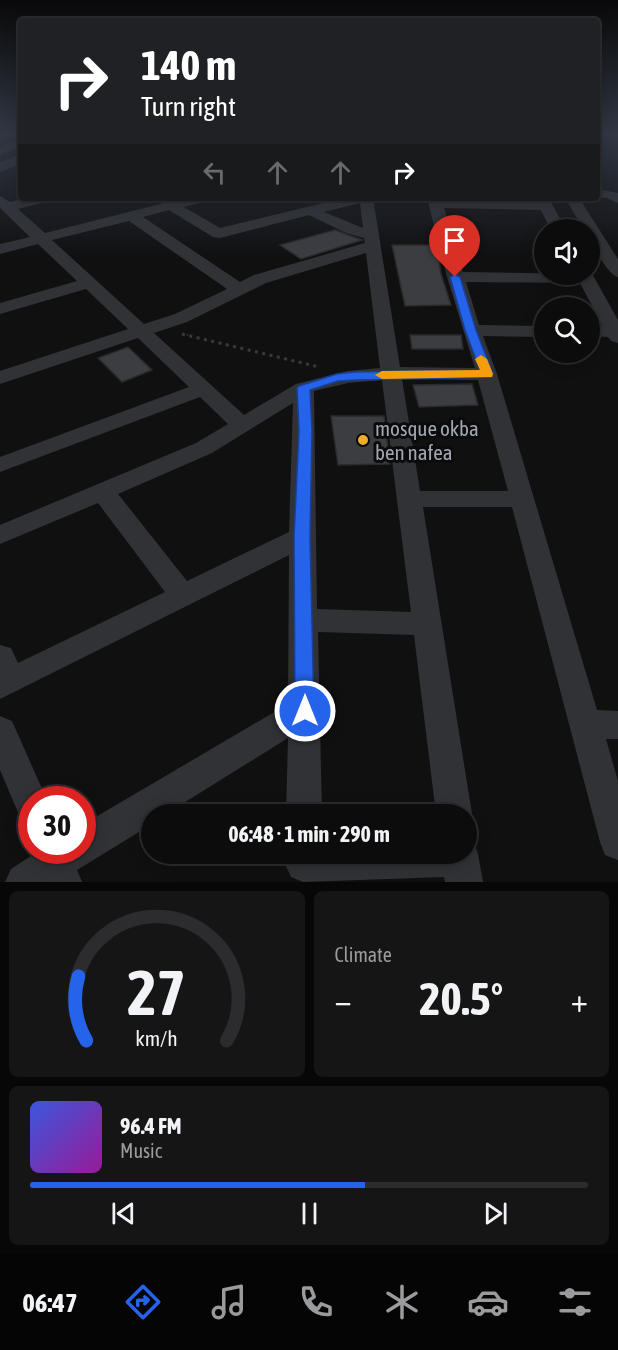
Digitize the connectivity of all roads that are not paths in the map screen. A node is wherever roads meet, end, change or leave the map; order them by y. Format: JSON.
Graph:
{"nodes":[{"id":1,"x":600,"y":193,"type":"edge"},
{"id":2,"x":618,"y":199,"type":"edge"},
{"id":3,"x":20,"y":201,"type":"edge"},
{"id":4,"x":188,"y":201,"type":"edge"},
{"id":5,"x":330,"y":201,"type":"edge"},
{"id":6,"x":366,"y":201,"type":"edge"},
{"id":7,"x":435,"y":201,"type":"edge"},
{"id":8,"x":574,"y":201,"type":"edge"},
{"id":9,"x":544,"y":202,"type":"edge"},
{"id":10,"x":4,"y":203,"type":"edge"},
{"id":11,"x":171,"y":206,"type":"junction"},
{"id":12,"x":311,"y":211,"type":"junction"},
{"id":13,"x":132,"y":216,"type":"junction"},
{"id":14,"x":554,"y":219,"type":"edge"},
{"id":15,"x":41,"y":239,"type":"junction"},
{"id":16,"x":370,"y":240,"type":"junction"},
{"id":17,"x":0,"y":249,"type":"edge"},
{"id":18,"x":618,"y":272,"type":"edge"},
{"id":19,"x":534,"y":276,"type":"edge"},
{"id":20,"x":455,"y":277,"type":"junction"},
{"id":21,"x":89,"y":283,"type":"junction"},
{"id":22,"x":590,"y":285,"type":"edge"},
{"id":23,"x":237,"y":288,"type":"junction"},
{"id":24,"x":0,"y":309,"type":"edge"},
{"id":25,"x":146,"y":329,"type":"junction"},
{"id":26,"x":471,"y":330,"type":"junction"},
{"id":27,"x":534,"y":331,"type":"edge"},
{"id":28,"x":600,"y":332,"type":"edge"},
{"id":29,"x":617,"y":333,"type":"edge"},
{"id":30,"x":3,"y":371,"type":"edge"},
{"id":31,"x":487,"y":374,"type":"junction"},
{"id":32,"x":390,"y":375,"type":"junction"},
{"id":33,"x":303,"y":388,"type":"junction"},
{"id":34,"x":202,"y":389,"type":"junction"},
{"id":35,"x":243,"y":426,"type":"junction"},
{"id":36,"x":0,"y":465,"type":"edge"},
{"id":37,"x":103,"y":492,"type":"junction"},
{"id":38,"x":408,"y":499,"type":"junction"},
{"id":39,"x":522,"y":499,"type":"junction"},
{"id":40,"x":0,"y":535,"type":"edge"},
{"id":41,"x":302,"y":537,"type":"junction"},
{"id":42,"x":183,"y":596,"type":"junction"},
{"id":43,"x":305,"y":620,"type":"junction"},
{"id":44,"x":426,"y":624,"type":"junction"},
{"id":45,"x":4,"y":675,"type":"edge"},
{"id":46,"x":305,"y":711,"type":"junction"},
{"id":47,"x":586,"y":724,"type":"junction"},
{"id":48,"x":618,"y":725,"type":"edge"},
{"id":49,"x":0,"y":730,"type":"edge"},
{"id":50,"x":24,"y":786,"type":"edge"},
{"id":51,"x":304,"y":804,"type":"edge"},
{"id":52,"x":453,"y":804,"type":"edge"},
{"id":53,"x":617,"y":835,"type":"edge"},
{"id":54,"x":96,"y":839,"type":"edge"},
{"id":55,"x":55,"y":864,"type":"edge"},
{"id":56,"x":461,"y":865,"type":"edge"},
{"id":57,"x":304,"y":866,"type":"edge"},
{"id":58,"x":24,"y":882,"type":"edge"}],
"edges":[{"from":1,"to":2,"type":"street"},
{"from":3,"to":10,"type":"street"},
{"from":4,"to":11,"type":"street"},
{"from":5,"to":12,"type":"street"},
{"from":6,"to":16,"type":"street"},
{"from":7,"to":9,"type":"street"},
{"from":7,"to":20,"type":"street"},
{"from":8,"to":18,"type":"street"},
{"from":9,"to":14,"type":"street"},
{"from":10,"to":15,"type":"street"},
{"from":11,"to":12,"type":"street"},
{"from":11,"to":13,"type":"street"},
{"from":12,"to":16,"type":"street"},
{"from":13,"to":15,"type":"street"},
{"from":13,"to":23,"type":"street"},
{"from":15,"to":17,"type":"street"},
{"from":15,"to":21,"type":"street"},
{"from":16,"to":23,"type":"street"},
{"from":16,"to":32,"type":"street"},
{"from":19,"to":20,"type":"street"},
{"from":20,"to":26,"type":"street"},
{"from":21,"to":24,"type":"street"},
{"from":21,"to":25,"type":"street"},
{"from":22,"to":29,"type":"street"},
{"from":23,"to":25,"type":"street"},
{"from":25,"to":30,"type":"street"},
{"from":25,"to":34,"type":"street"},
{"from":26,"to":27,"type":"street"},
{"from":26,"to":31,"type":"street"},
{"from":28,"to":29,"type":"street"},
{"from":31,"to":32,"type":"street"},
{"from":31,"to":39,"type":"street"},
{"from":32,"to":33,"type":"street"},
{"from":32,"to":38,"type":"street"},
{"from":33,"to":35,"type":"street"},
{"from":33,"to":41,"type":"street"},
{"from":34,"to":35,"type":"street"},
{"from":34,"to":36,"type":"street"},
{"from":35,"to":37,"type":"street"},
{"from":37,"to":40,"type":"street"},
{"from":37,"to":42,"type":"street"},
{"from":38,"to":39,"type":"street"},
{"from":38,"to":44,"type":"street"},
{"from":39,"to":47,"type":"street"},
{"from":41,"to":42,"type":"street"},
{"from":41,"to":43,"type":"street"},
{"from":42,"to":45,"type":"street"},
{"from":43,"to":44,"type":"street"},
{"from":43,"to":46,"type":"street"},
{"from":44,"to":52,"type":"street"},
{"from":46,"to":51,"type":"street"},
{"from":46,"to":54,"type":"street"},
{"from":47,"to":48,"type":"street"},
{"from":47,"to":53,"type":"street"},
{"from":49,"to":50,"type":"street"},
{"from":55,"to":58,"type":"street"},
{"from":56,"to":57,"type":"street"}]}
